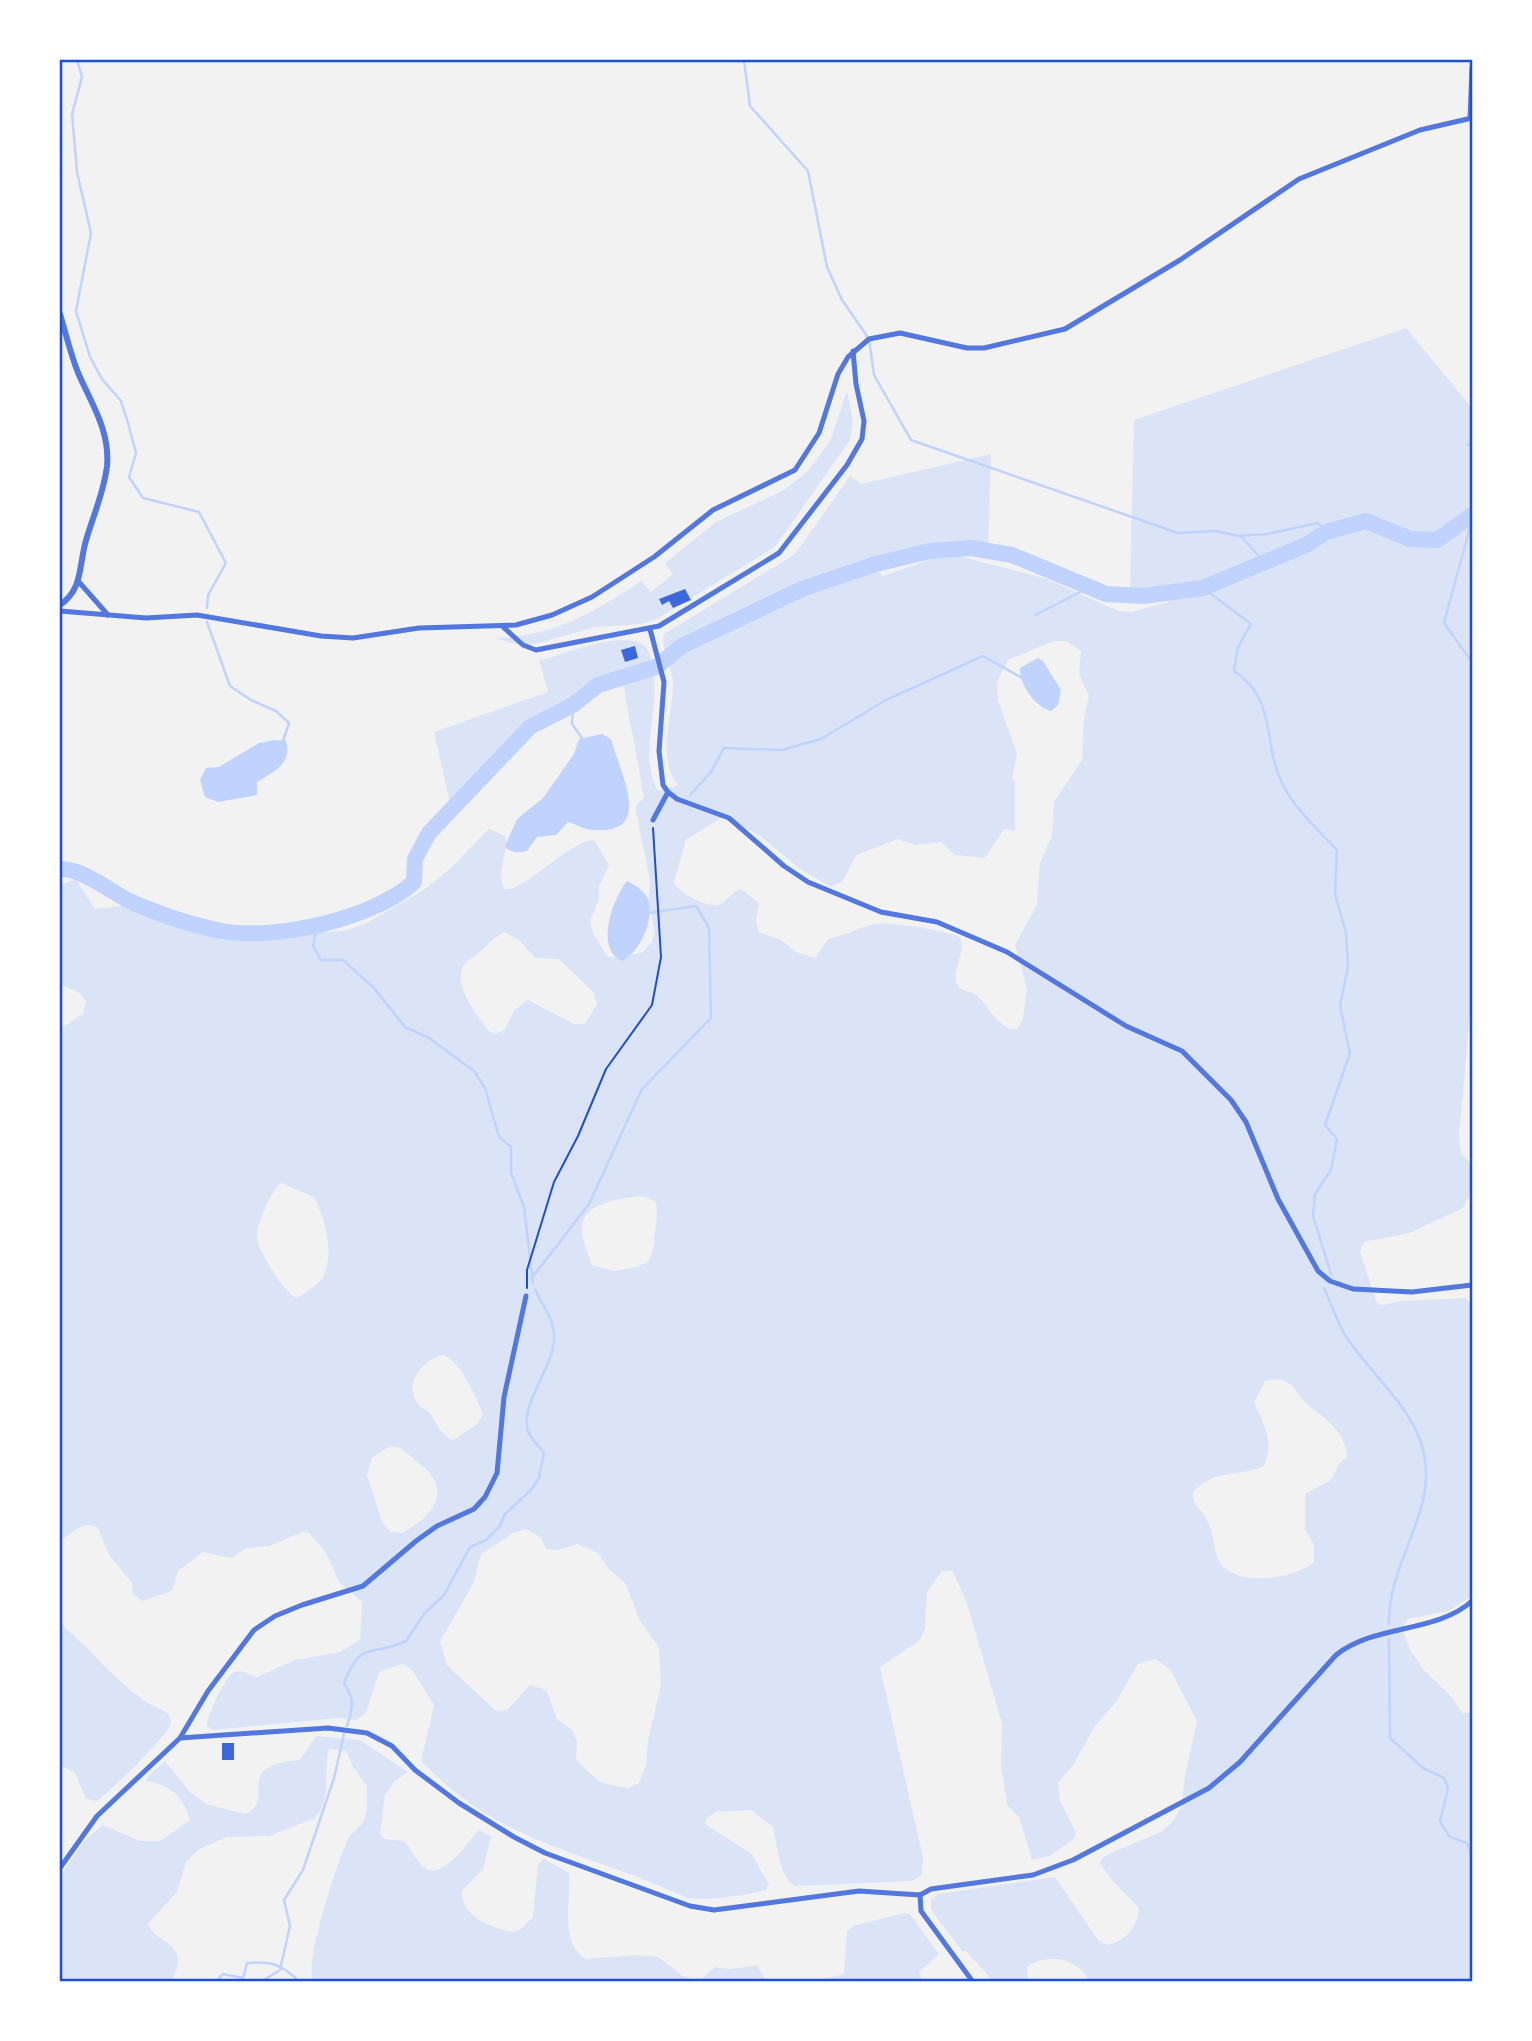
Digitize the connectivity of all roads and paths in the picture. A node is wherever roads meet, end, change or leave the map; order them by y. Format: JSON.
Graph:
{"nodes":[{"id":1,"x":1472,"y":68,"type":"edge"},
{"id":2,"x":1471,"y":118,"type":"edge"},
{"id":3,"x":60,"y":314,"type":"edge"},
{"id":4,"x":853,"y":351,"type":"junction"},
{"id":5,"x":79,"y":582,"type":"junction"},
{"id":6,"x":60,"y":605,"type":"edge"},
{"id":7,"x":60,"y":611,"type":"edge"},
{"id":8,"x":108,"y":615,"type":"junction"},
{"id":9,"x":502,"y":626,"type":"junction"},
{"id":10,"x":650,"y":629,"type":"junction"},
{"id":11,"x":668,"y":793,"type":"junction"},
{"id":12,"x":653,"y":820,"type":"joint"},
{"id":13,"x":1472,"y":1285,"type":"edge"},
{"id":14,"x":526,"y":1296,"type":"joint"},
{"id":15,"x":1472,"y":1601,"type":"edge"},
{"id":16,"x":180,"y":1738,"type":"junction"},
{"id":17,"x":60,"y":1868,"type":"edge"},
{"id":18,"x":920,"y":1895,"type":"junction"},
{"id":19,"x":973,"y":1982,"type":"edge"}],
"edges":[{"from":1,"to":2,"type":"street"},
{"from":2,"to":4,"type":"street"},
{"from":3,"to":5,"type":"street"},
{"from":4,"to":9,"type":"street"},
{"from":4,"to":10,"type":"street"},
{"from":5,"to":6,"type":"street"},
{"from":5,"to":8,"type":"street"},
{"from":7,"to":8,"type":"street"},
{"from":8,"to":9,"type":"street"},
{"from":9,"to":10,"type":"street"},
{"from":10,"to":11,"type":"street"},
{"from":11,"to":12,"type":"street"},
{"from":11,"to":13,"type":"street"},
{"from":12,"to":14,"type":"path"},
{"from":14,"to":16,"type":"street"},
{"from":15,"to":18,"type":"street"},
{"from":16,"to":17,"type":"street"},
{"from":16,"to":18,"type":"street"},
{"from":18,"to":19,"type":"street"}]}
